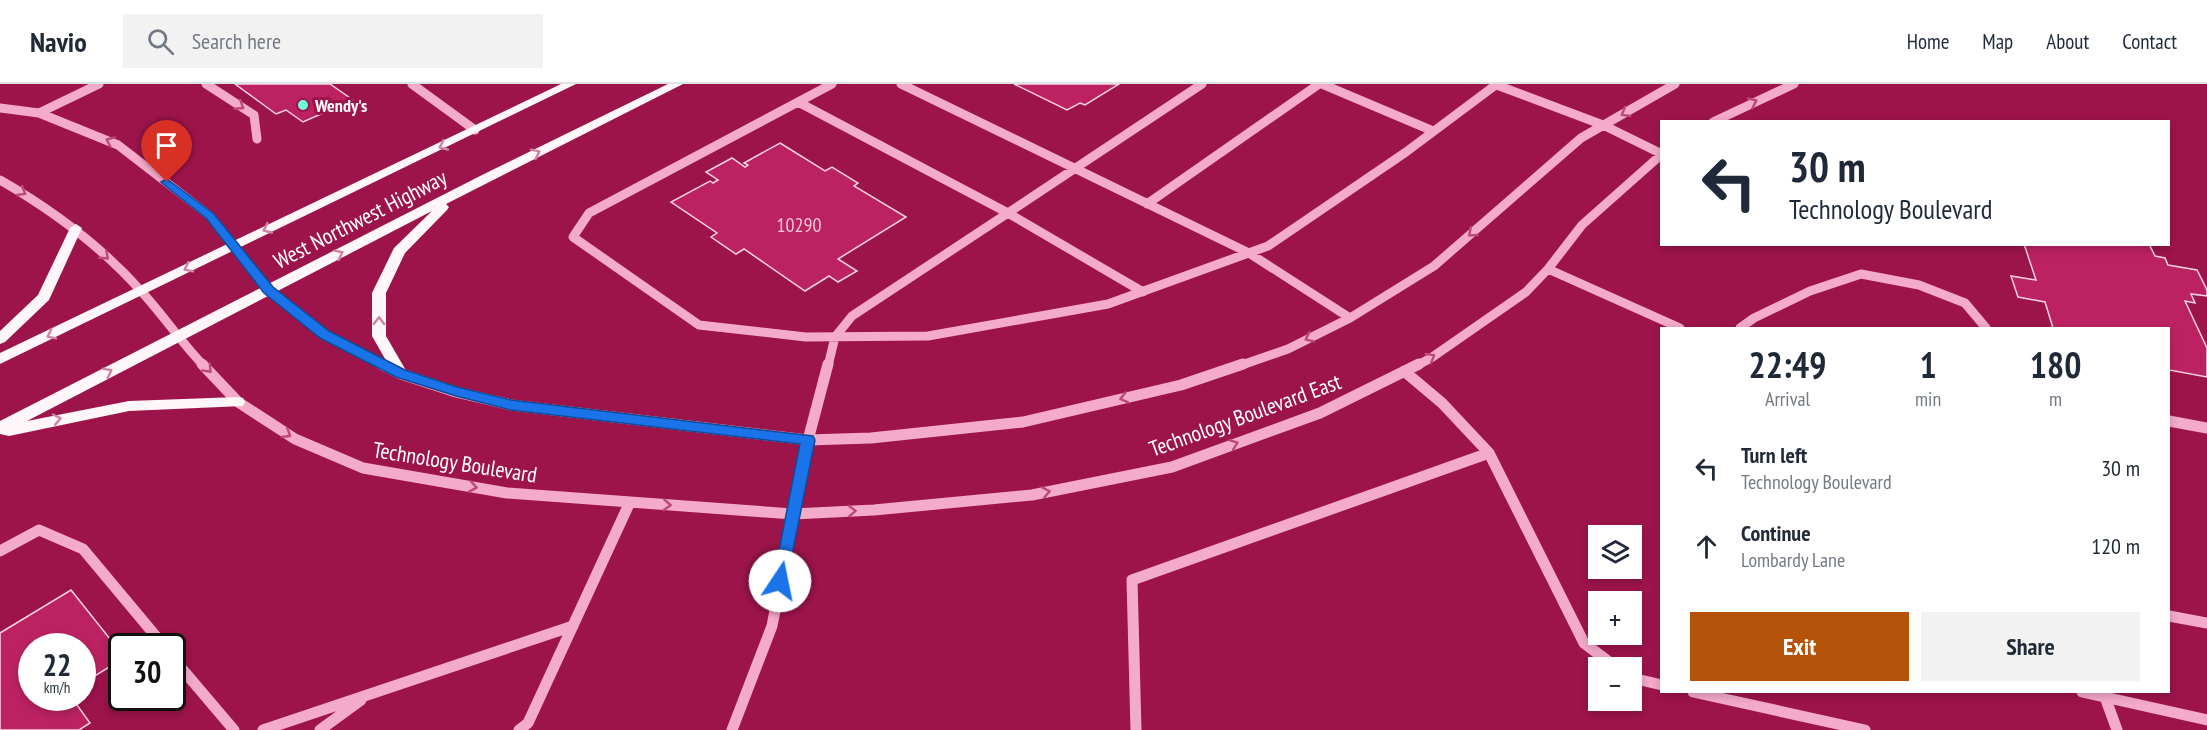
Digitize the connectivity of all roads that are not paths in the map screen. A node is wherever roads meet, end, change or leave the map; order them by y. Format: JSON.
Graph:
{"nodes":[{"id":1,"x":99,"y":84,"type":"edge"},
{"id":2,"x":206,"y":84,"type":"edge"},
{"id":3,"x":412,"y":84,"type":"edge"},
{"id":4,"x":570,"y":84,"type":"edge"},
{"id":5,"x":678,"y":84,"type":"edge"},
{"id":6,"x":832,"y":84,"type":"edge"},
{"id":7,"x":901,"y":84,"type":"edge"},
{"id":8,"x":1202,"y":84,"type":"edge"},
{"id":9,"x":1320,"y":84,"type":"edge"},
{"id":10,"x":1495,"y":84,"type":"edge"},
{"id":11,"x":1676,"y":84,"type":"edge"},
{"id":12,"x":1794,"y":84,"type":"edge"},
{"id":13,"x":798,"y":102,"type":"junction"},
{"id":14,"x":0,"y":108,"type":"edge"},
{"id":15,"x":39,"y":113,"type":"junction"},
{"id":16,"x":1717,"y":120,"type":"edge"},
{"id":17,"x":1603,"y":125,"type":"junction"},
{"id":18,"x":475,"y":130,"type":"junction"},
{"id":19,"x":1433,"y":131,"type":"junction"},
{"id":20,"x":257,"y":139,"type":"dead end"},
{"id":21,"x":1660,"y":153,"type":"edge"},
{"id":22,"x":1660,"y":156,"type":"edge"},
{"id":23,"x":1074,"y":168,"type":"junction"},
{"id":24,"x":484,"y":179,"type":"junction"},
{"id":25,"x":0,"y":180,"type":"edge"},
{"id":26,"x":1147,"y":204,"type":"junction"},
{"id":27,"x":1008,"y":213,"type":"junction"},
{"id":28,"x":76,"y":228,"type":"junction"},
{"id":29,"x":234,"y":245,"type":"junction"},
{"id":30,"x":1249,"y":253,"type":"junction"},
{"id":31,"x":1548,"y":269,"type":"junction"},
{"id":32,"x":268,"y":290,"type":"junction"},
{"id":33,"x":141,"y":291,"type":"junction"},
{"id":34,"x":1143,"y":292,"type":"junction"},
{"id":35,"x":1350,"y":318,"type":"junction"},
{"id":36,"x":1678,"y":327,"type":"edge"},
{"id":37,"x":1741,"y":327,"type":"edge"},
{"id":38,"x":1985,"y":327,"type":"edge"},
{"id":39,"x":177,"y":337,"type":"junction"},
{"id":40,"x":835,"y":337,"type":"junction"},
{"id":41,"x":0,"y":339,"type":"edge"},
{"id":42,"x":0,"y":359,"type":"edge"},
{"id":43,"x":1404,"y":371,"type":"junction"},
{"id":44,"x":401,"y":374,"type":"junction"},
{"id":45,"x":238,"y":402,"type":"junction"},
{"id":46,"x":2170,"y":421,"type":"edge"},
{"id":47,"x":2207,"y":428,"type":"edge"},
{"id":48,"x":0,"y":430,"type":"edge"},
{"id":49,"x":808,"y":440,"type":"junction"},
{"id":50,"x":1490,"y":453,"type":"junction"},
{"id":51,"x":630,"y":502,"type":"junction"},
{"id":52,"x":793,"y":514,"type":"junction"},
{"id":53,"x":0,"y":551,"type":"edge"},
{"id":54,"x":2170,"y":616,"type":"edge"},
{"id":55,"x":2207,"y":623,"type":"edge"},
{"id":56,"x":573,"y":626,"type":"junction"},
{"id":57,"x":153,"y":633,"type":"edge"},
{"id":58,"x":1602,"y":657,"type":"edge"},
{"id":59,"x":186,"y":673,"type":"edge"},
{"id":60,"x":1642,"y":680,"type":"edge"},
{"id":61,"x":1660,"y":685,"type":"edge"},
{"id":62,"x":1698,"y":693,"type":"edge"},
{"id":63,"x":2087,"y":693,"type":"edge"},
{"id":64,"x":370,"y":694,"type":"junction"},
{"id":65,"x":2105,"y":697,"type":"junction"},
{"id":66,"x":2207,"y":720,"type":"edge"},
{"id":67,"x":234,"y":730,"type":"edge"},
{"id":68,"x":263,"y":730,"type":"edge"},
{"id":69,"x":320,"y":730,"type":"edge"},
{"id":70,"x":519,"y":730,"type":"edge"},
{"id":71,"x":732,"y":730,"type":"edge"},
{"id":72,"x":1136,"y":730,"type":"edge"},
{"id":73,"x":1865,"y":730,"type":"edge"},
{"id":74,"x":2117,"y":730,"type":"edge"}],
"edges":[{"from":1,"to":15,"type":"street"},
{"from":2,"to":20,"type":"street","one_way":true},
{"from":3,"to":18,"type":"street"},
{"from":4,"to":18,"type":"main road","name":"West Northwest Highway"},
{"from":24,"to":5,"type":"main road","name":"West Northwest Highway","one_way":true},
{"from":6,"to":13,"type":"street"},
{"from":7,"to":23,"type":"street"},
{"from":8,"to":23,"type":"street"},
{"from":9,"to":19,"type":"street"},
{"from":9,"to":26,"type":"street"},
{"from":10,"to":17,"type":"street"},
{"from":10,"to":19,"type":"street"},
{"from":11,"to":17,"type":"street","one_way":true},
{"from":16,"to":12,"type":"street","one_way":true},
{"from":13,"to":27,"type":"street"},
{"from":13,"to":40,"type":"street"},
{"from":14,"to":15,"type":"street"},
{"from":29,"to":15,"type":"street","one_way":true},
{"from":17,"to":21,"type":"street"},
{"from":17,"to":35,"type":"street","one_way":true},
{"from":18,"to":29,"type":"main road","name":"West Northwest Highway","one_way":true},
{"from":19,"to":30,"type":"street"},
{"from":22,"to":31,"type":"street","name":"Technology Boulevard East"},
{"from":23,"to":26,"type":"street"},
{"from":23,"to":27,"type":"street"},
{"from":32,"to":24,"type":"main road","name":"West Northwest Highway","one_way":true},
{"from":44,"to":24,"type":"main road","one_way":true},
{"from":25,"to":28,"type":"street","name":"Technology Boulevard","one_way":true},
{"from":26,"to":30,"type":"street"},
{"from":27,"to":34,"type":"street"},
{"from":27,"to":40,"type":"street"},
{"from":28,"to":33,"type":"street","name":"Technology Boulevard","one_way":true},
{"from":28,"to":41,"type":"main road"},
{"from":29,"to":32,"type":"street"},
{"from":29,"to":33,"type":"main road","name":"West Northwest Highway","one_way":true},
{"from":30,"to":34,"type":"street"},
{"from":30,"to":35,"type":"street"},
{"from":31,"to":36,"type":"street"},
{"from":43,"to":31,"type":"street","name":"Technology Boulevard East","one_way":true},
{"from":32,"to":39,"type":"main road","name":"West Northwest Highway"},
{"from":32,"to":44,"type":"street"},
{"from":33,"to":39,"type":"street","name":"Technology Boulevard"},
{"from":33,"to":42,"type":"main road","name":"West Northwest Highway","one_way":true},
{"from":34,"to":40,"type":"street"},
{"from":35,"to":49,"type":"street","one_way":true},
{"from":37,"to":38,"type":"street"},
{"from":39,"to":45,"type":"street","name":"Technology Boulevard","one_way":true},
{"from":48,"to":39,"type":"main road","name":"West Northwest Highway","one_way":true},
{"from":40,"to":49,"type":"street"},
{"from":43,"to":50,"type":"street"},
{"from":52,"to":43,"type":"street","name":"Technology Boulevard East","one_way":true},
{"from":44,"to":49,"type":"street"},
{"from":48,"to":45,"type":"main road","one_way":true},
{"from":45,"to":51,"type":"street","name":"Technology Boulevard","one_way":true},
{"from":46,"to":47,"type":"street"},
{"from":49,"to":52,"type":"street"},
{"from":50,"to":58,"type":"street"},
{"from":50,"to":72,"type":"street"},
{"from":51,"to":52,"type":"street","name":"Technology Boulevard","one_way":true},
{"from":51,"to":56,"type":"street"},
{"from":52,"to":71,"type":"street"},
{"from":53,"to":57,"type":"street"},
{"from":54,"to":55,"type":"street"},
{"from":56,"to":64,"type":"street"},
{"from":56,"to":70,"type":"street"},
{"from":59,"to":67,"type":"street"},
{"from":60,"to":61,"type":"street"},
{"from":62,"to":73,"type":"street"},
{"from":63,"to":65,"type":"street"},
{"from":64,"to":68,"type":"street"},
{"from":64,"to":69,"type":"street"},
{"from":65,"to":66,"type":"street"},
{"from":65,"to":74,"type":"street"}]}
